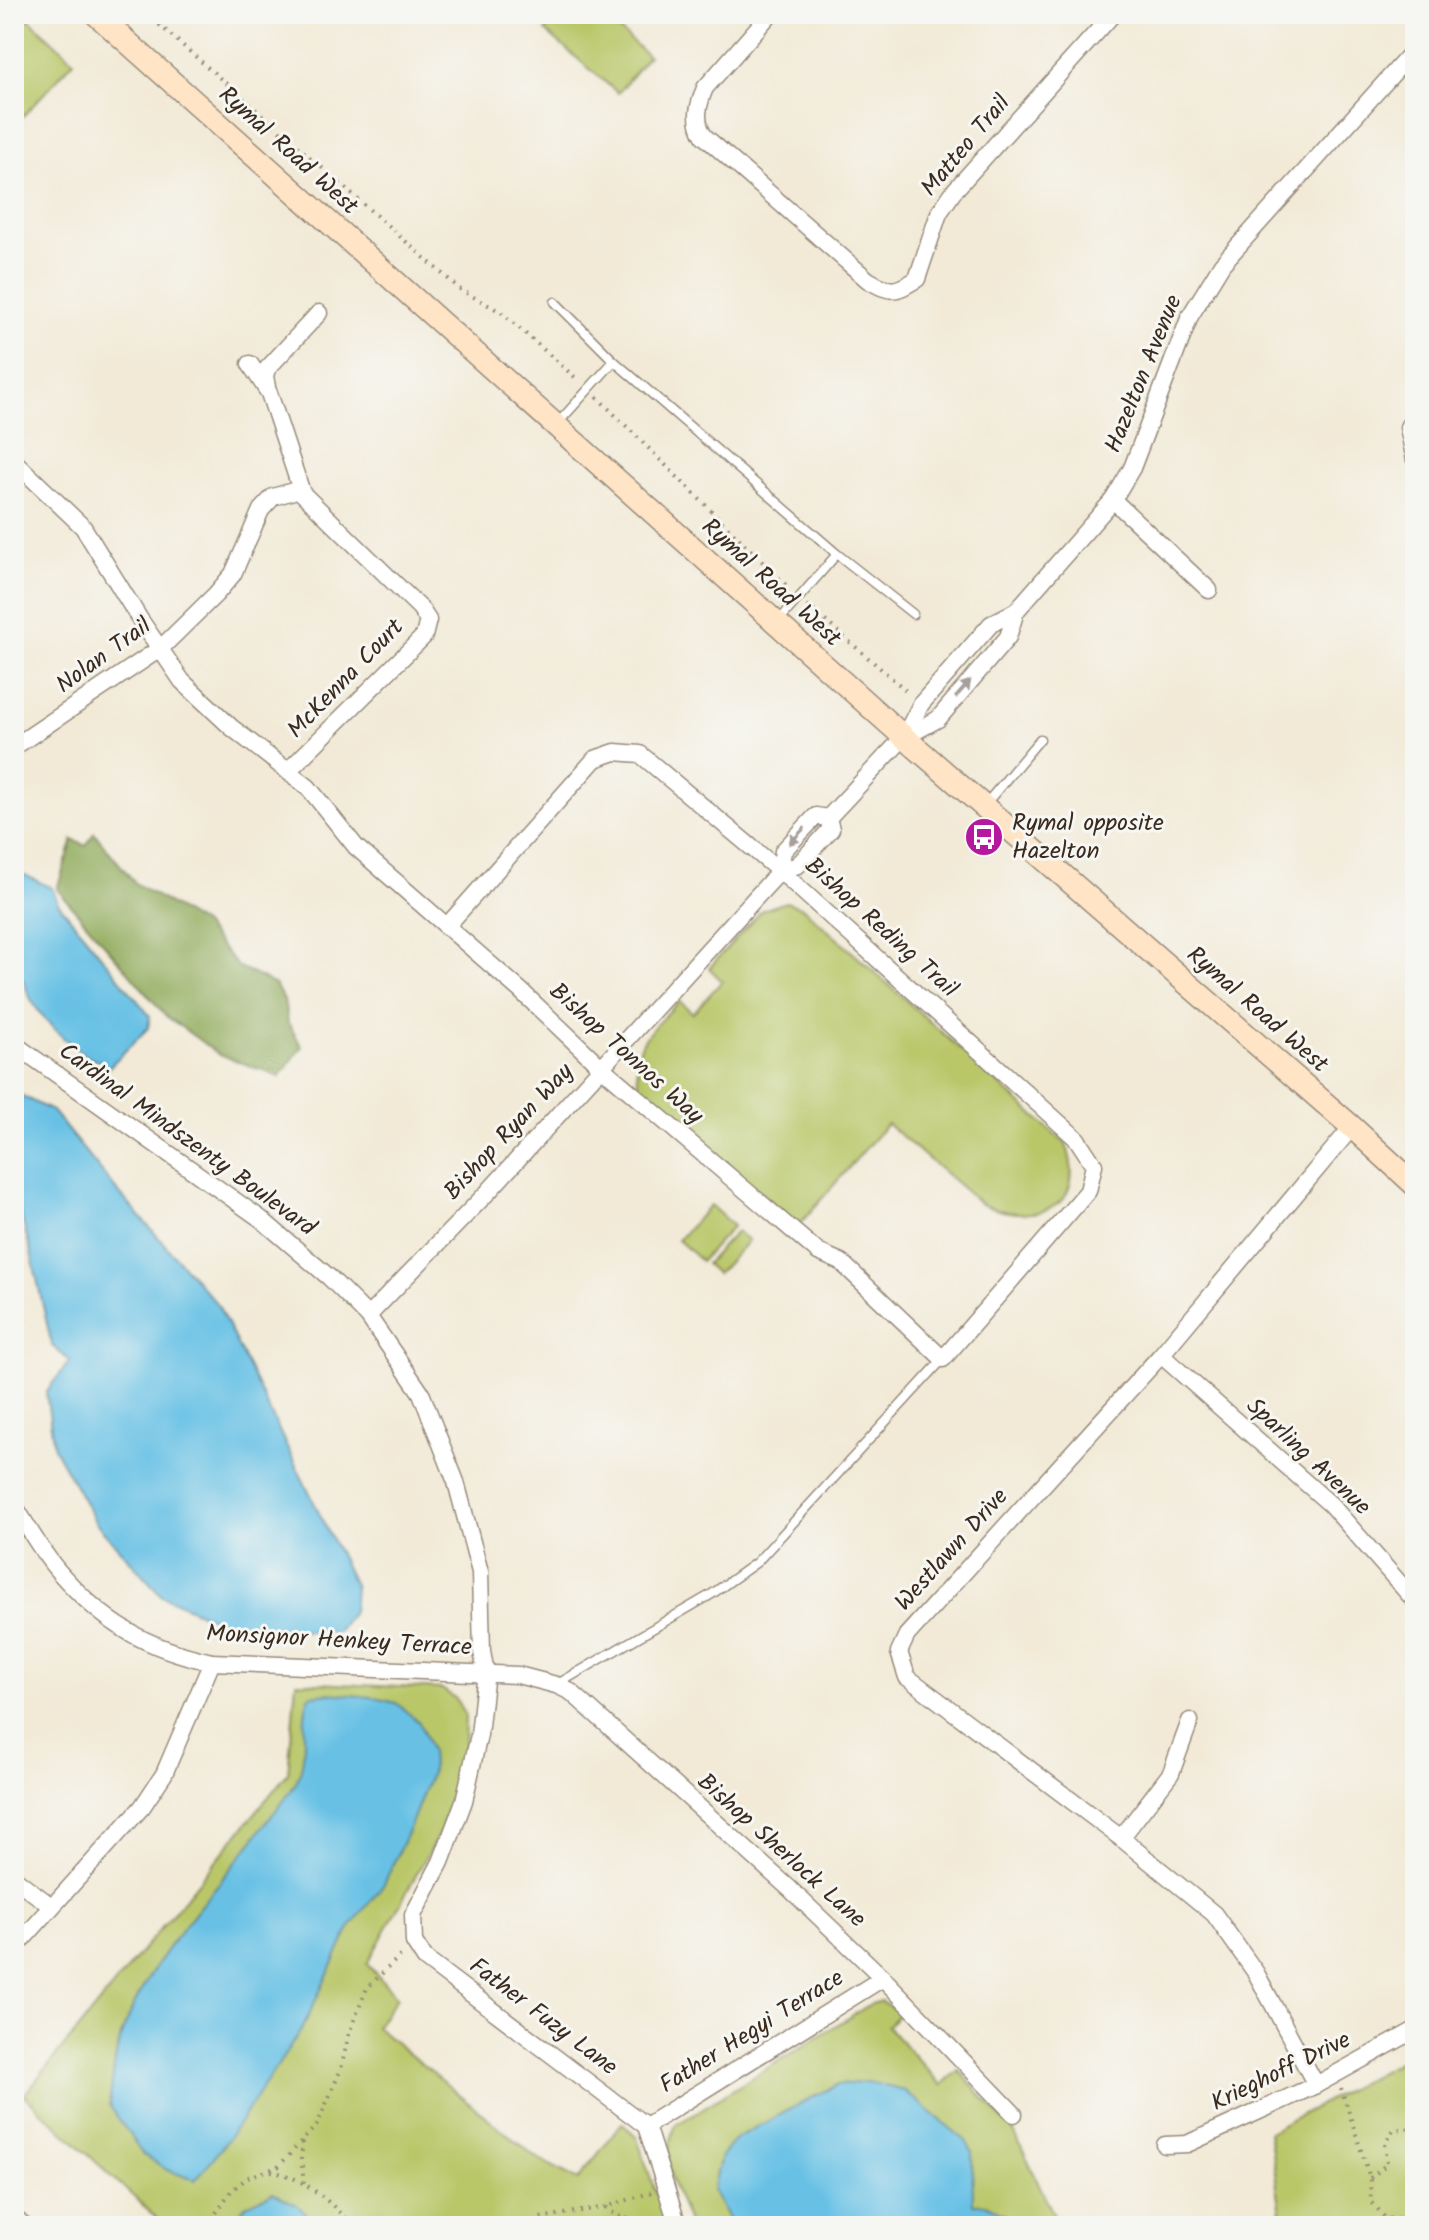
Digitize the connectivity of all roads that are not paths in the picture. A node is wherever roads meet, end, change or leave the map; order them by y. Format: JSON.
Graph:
{"nodes":[{"id":1,"x":96,"y":14,"type":"edge"},
{"id":2,"x":770,"y":14,"type":"edge"},
{"id":3,"x":1113,"y":14,"type":"edge"},
{"id":4,"x":1415,"y":49,"type":"edge"},
{"id":5,"x":555,"y":302,"type":"dead end"},
{"id":6,"x":319,"y":313,"type":"dead end"},
{"id":7,"x":614,"y":361,"type":"junction"},
{"id":8,"x":250,"y":364,"type":"dead end"},
{"id":9,"x":269,"y":393,"type":"junction"},
{"id":10,"x":1415,"y":416,"type":"edge"},
{"id":11,"x":556,"y":426,"type":"junction"},
{"id":12,"x":1415,"y":460,"type":"edge"},
{"id":13,"x":14,"y":461,"type":"edge"},
{"id":14,"x":300,"y":489,"type":"junction"},
{"id":15,"x":1113,"y":500,"type":"junction"},
{"id":16,"x":837,"y":554,"type":"junction"},
{"id":17,"x":1209,"y":590,"type":"dead end"},
{"id":18,"x":1016,"y":611,"type":"junction"},
{"id":19,"x":913,"y":614,"type":"dead end"},
{"id":20,"x":777,"y":623,"type":"junction"},
{"id":21,"x":161,"y":648,"type":"junction"},
{"id":22,"x":904,"y":737,"type":"junction"},
{"id":23,"x":1040,"y":739,"type":"dead end"},
{"id":24,"x":14,"y":747,"type":"edge"},
{"id":25,"x":289,"y":770,"type":"junction"},
{"id":26,"x":983,"y":807,"type":"junction"},
{"id":27,"x":780,"y":871,"type":"junction"},
{"id":28,"x":446,"y":927,"type":"junction"},
{"id":29,"x":14,"y":1044,"type":"edge"},
{"id":30,"x":601,"y":1067,"type":"junction"},
{"id":31,"x":1352,"y":1127,"type":"junction"},
{"id":32,"x":1415,"y":1185,"type":"edge"},
{"id":33,"x":368,"y":1316,"type":"junction"},
{"id":34,"x":1161,"y":1355,"type":"junction"},
{"id":35,"x":943,"y":1359,"type":"junction"},
{"id":36,"x":14,"y":1505,"type":"edge"},
{"id":37,"x":1415,"y":1601,"type":"edge"},
{"id":38,"x":212,"y":1662,"type":"junction"},
{"id":39,"x":486,"y":1672,"type":"junction"},
{"id":40,"x":556,"y":1685,"type":"junction"},
{"id":41,"x":1190,"y":1721,"type":"dead end"},
{"id":42,"x":1121,"y":1838,"type":"junction"},
{"id":43,"x":14,"y":1878,"type":"edge"},
{"id":44,"x":51,"y":1906,"type":"junction"},
{"id":45,"x":414,"y":1942,"type":"joint"},
{"id":46,"x":14,"y":1949,"type":"edge"},
{"id":47,"x":883,"y":1978,"type":"junction"},
{"id":48,"x":1415,"y":2030,"type":"edge"},
{"id":49,"x":1316,"y":2085,"type":"junction"},
{"id":50,"x":1014,"y":2114,"type":"dead end"},
{"id":51,"x":646,"y":2126,"type":"junction"},
{"id":52,"x":1165,"y":2145,"type":"dead end"},
{"id":53,"x":14,"y":2217,"type":"edge"},
{"id":54,"x":24,"y":2226,"type":"edge"},
{"id":55,"x":678,"y":2226,"type":"edge"}],
"edges":[{"from":1,"to":11,"type":"main road","name":"Rymal Road West"},
{"from":2,"to":3,"type":"street","name":"Matteo Trail"},
{"from":4,"to":15,"type":"street","name":"Hazelton Avenue"},
{"from":5,"to":7,"type":"lane"},
{"from":6,"to":9,"type":"street"},
{"from":7,"to":11,"type":"lane"},
{"from":7,"to":16,"type":"lane"},
{"from":8,"to":9,"type":"street"},
{"from":9,"to":14,"type":"street"},
{"from":10,"to":12,"type":"street"},
{"from":11,"to":20,"type":"main road","name":"Rymal Road West"},
{"from":13,"to":21,"type":"street","name":"McKenna Court"},
{"from":14,"to":21,"type":"street","name":"Nolan Trail"},
{"from":14,"to":25,"type":"street","name":"McKenna Court"},
{"from":15,"to":17,"type":"street"},
{"from":15,"to":18,"type":"street","name":"Hazelton Avenue"},
{"from":16,"to":19,"type":"lane"},
{"from":16,"to":20,"type":"lane"},
{"from":18,"to":22,"type":"street","name":"Hazelton Avenue"},
{"from":22,"to":18,"type":"street","name":"Hazelton Avenue","one_way":true},
{"from":20,"to":22,"type":"main road","name":"Rymal Road West"},
{"from":21,"to":24,"type":"street","name":"Nolan Trail"},
{"from":21,"to":25,"type":"street","name":"McKenna Court"},
{"from":22,"to":26,"type":"main road","name":"Rymal Road West"},
{"from":22,"to":27,"type":"street","name":"Bishop Ryan Way"},
{"from":23,"to":26,"type":"lane"},
{"from":25,"to":28,"type":"street","name":"Bishop Tonnos Way"},
{"from":26,"to":31,"type":"main road","name":"Rymal Road West"},
{"from":27,"to":28,"type":"street","name":"Bishop Reding Trail"},
{"from":27,"to":30,"type":"street","name":"Bishop Ryan Way"},
{"from":27,"to":35,"type":"street","name":"Bishop Reding Trail"},
{"from":28,"to":30,"type":"street","name":"Bishop Tonnos Way"},
{"from":29,"to":33,"type":"street","name":"Cardinal Mindszenty Boulevard"},
{"from":30,"to":33,"type":"street","name":"Bishop Ryan Way"},
{"from":30,"to":35,"type":"street","name":"Bishop Tonnos Way"},
{"from":31,"to":32,"type":"main road","name":"Rymal Road West"},
{"from":31,"to":34,"type":"street","name":"Westlawn Drive"},
{"from":33,"to":39,"type":"street","name":"Cardinal Mindszenty Boulevard"},
{"from":34,"to":37,"type":"street","name":"Sparling Avenue"},
{"from":34,"to":42,"type":"street","name":"Westlawn Drive"},
{"from":35,"to":40,"type":"lane"},
{"from":36,"to":38,"type":"street","name":"Monsignor Henkey Terrace"},
{"from":38,"to":39,"type":"street","name":"Monsignor Henkey Terrace"},
{"from":38,"to":44,"type":"street"},
{"from":39,"to":40,"type":"street","name":"Bishop Sherlock Lane"},
{"from":39,"to":45,"type":"street","name":"Cardinal Mindszenty Boulevard"},
{"from":40,"to":47,"type":"street","name":"Bishop Sherlock Lane"},
{"from":41,"to":42,"type":"street"},
{"from":42,"to":49,"type":"street","name":"Westlawn Drive"},
{"from":43,"to":44,"type":"street"},
{"from":44,"to":46,"type":"street"},
{"from":45,"to":51,"type":"street","name":"Father Fuzy Lane"},
{"from":47,"to":50,"type":"street","name":"Bishop Sherlock Lane"},
{"from":47,"to":51,"type":"street","name":"Father Hegyi Terrace"},
{"from":48,"to":49,"type":"street","name":"Krieghoff Drive"},
{"from":49,"to":52,"type":"street","name":"Krieghoff Drive"},
{"from":51,"to":55,"type":"street"},
{"from":53,"to":54,"type":"street"}]}
